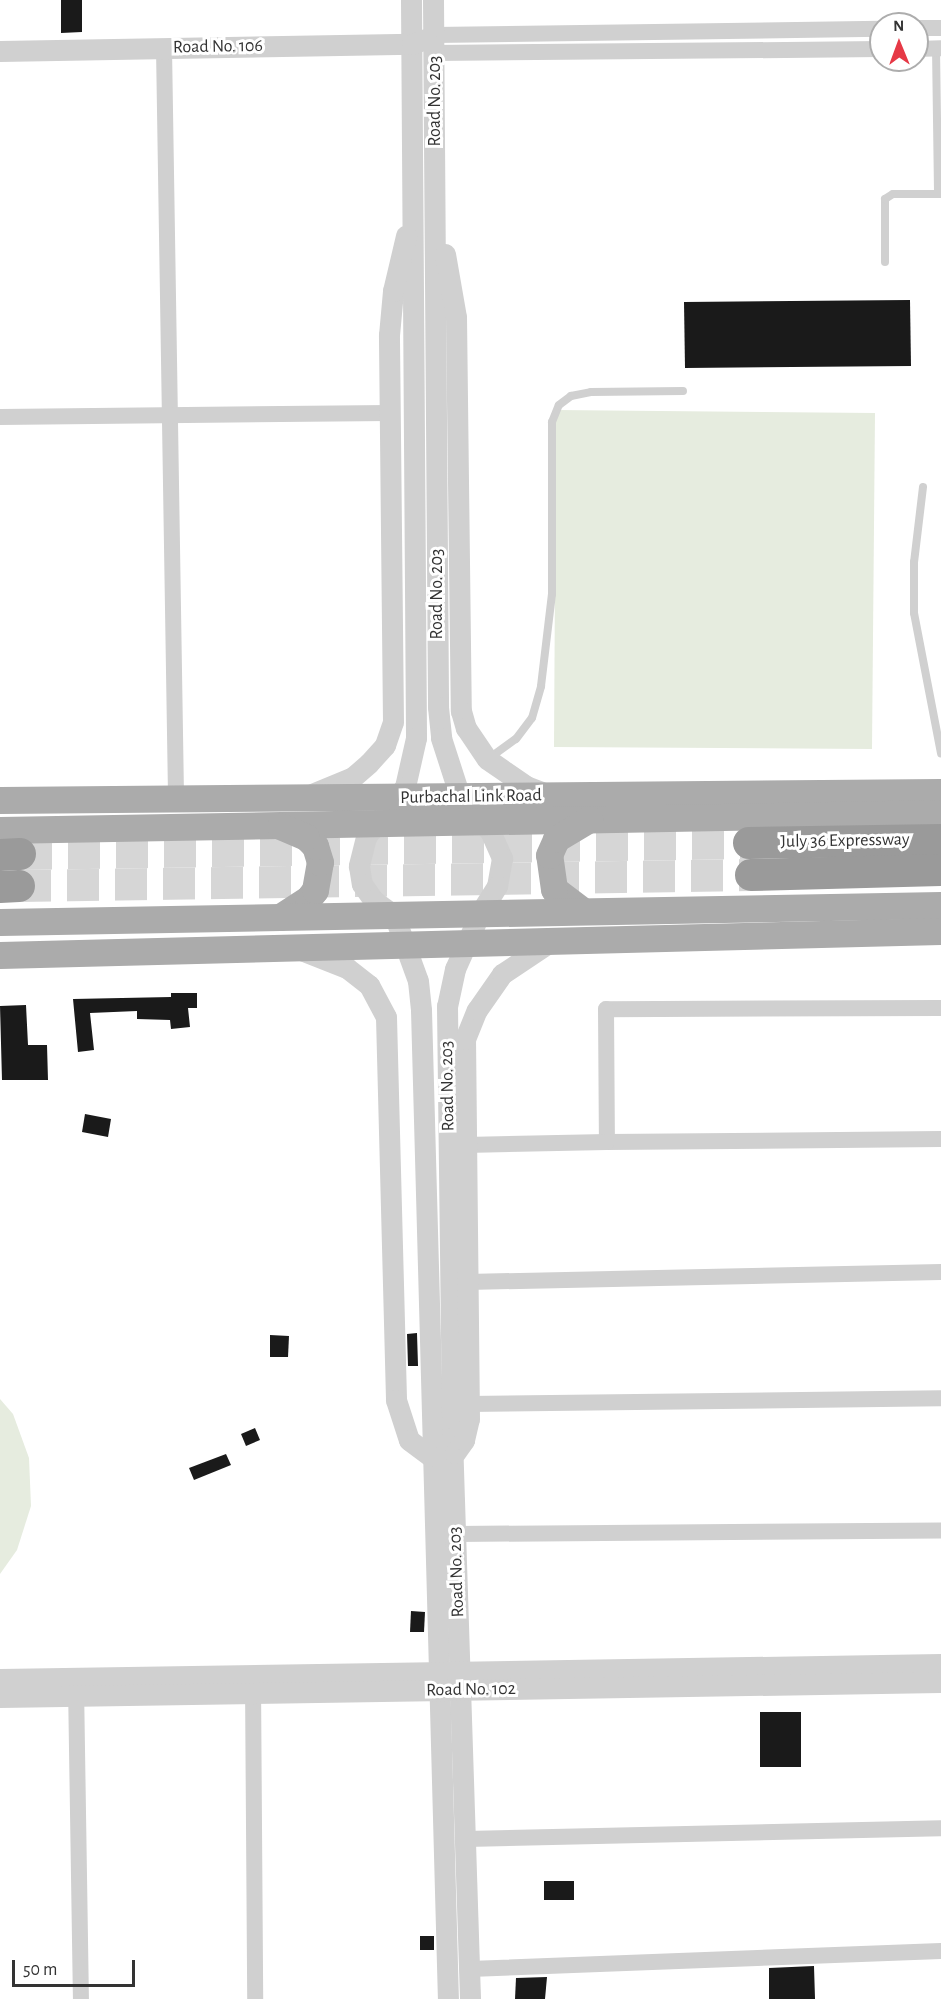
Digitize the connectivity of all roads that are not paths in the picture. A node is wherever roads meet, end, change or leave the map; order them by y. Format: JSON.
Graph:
{"nodes":[{"id":1,"x":411,"y":0,"type":"edge"},
{"id":2,"x":433,"y":0,"type":"edge"},
{"id":3,"x":869,"y":28,"type":"edge"},
{"id":4,"x":412,"y":44,"type":"junction"},
{"id":5,"x":434,"y":44,"type":"junction"},
{"id":6,"x":164,"y":48,"type":"junction"},
{"id":7,"x":938,"y":48,"type":"edge"},
{"id":8,"x":869,"y":49,"type":"edge"},
{"id":9,"x":0,"y":51,"type":"edge"},
{"id":10,"x":940,"y":194,"type":"edge"},
{"id":11,"x":424,"y":203,"type":"junction"},
{"id":12,"x":885,"y":262,"type":"dead end"},
{"id":13,"x":434,"y":290,"type":"junction"},
{"id":14,"x":393,"y":291,"type":"junction"},
{"id":15,"x":425,"y":318,"type":"junction"},
{"id":16,"x":683,"y":391,"type":"dead end"},
{"id":17,"x":390,"y":413,"type":"junction"},
{"id":18,"x":170,"y":416,"type":"junction"},
{"id":19,"x":0,"y":417,"type":"edge"},
{"id":20,"x":923,"y":487,"type":"dead end"},
{"id":21,"x":941,"y":753,"type":"edge"},
{"id":22,"x":487,"y":759,"type":"junction"},
{"id":23,"x":941,"y":792,"type":"edge"},
{"id":24,"x":552,"y":796,"type":"junction"},
{"id":25,"x":177,"y":798,"type":"junction"},
{"id":26,"x":297,"y":799,"type":"junction"},
{"id":27,"x":0,"y":800,"type":"edge"},
{"id":28,"x":941,"y":813,"type":"edge"},
{"id":29,"x":589,"y":819,"type":"junction"},
{"id":30,"x":476,"y":821,"type":"junction"},
{"id":31,"x":377,"y":823,"type":"junction"},
{"id":32,"x":276,"y":825,"type":"junction"},
{"id":33,"x":0,"y":830,"type":"edge"},
{"id":34,"x":941,"y":840,"type":"edge"},
{"id":35,"x":749,"y":843,"type":"tunnel mouth"},
{"id":36,"x":941,"y":870,"type":"edge"},
{"id":37,"x":751,"y":875,"type":"tunnel mouth"},
{"id":38,"x":941,"y":905,"type":"edge"},
{"id":39,"x":583,"y":911,"type":"junction"},
{"id":40,"x":480,"y":913,"type":"junction"},
{"id":41,"x":394,"y":915,"type":"junction"},
{"id":42,"x":280,"y":917,"type":"junction"},
{"id":43,"x":0,"y":922,"type":"edge"},
{"id":44,"x":941,"y":931,"type":"edge"},
{"id":45,"x":550,"y":942,"type":"junction"},
{"id":46,"x":299,"y":949,"type":"junction"},
{"id":47,"x":0,"y":955,"type":"edge"},
{"id":48,"x":941,"y":1008,"type":"edge"},
{"id":49,"x":941,"y":1139,"type":"edge"},
{"id":50,"x":607,"y":1142,"type":"junction"},
{"id":51,"x":465,"y":1145,"type":"junction"},
{"id":52,"x":941,"y":1272,"type":"edge"},
{"id":53,"x":467,"y":1282,"type":"junction"},
{"id":54,"x":941,"y":1398,"type":"edge"},
{"id":55,"x":468,"y":1404,"type":"junction"},
{"id":56,"x":430,"y":1446,"type":"junction"},
{"id":57,"x":452,"y":1447,"type":"junction"},
{"id":58,"x":941,"y":1531,"type":"edge"},
{"id":59,"x":456,"y":1534,"type":"junction"},
{"id":60,"x":941,"y":1664,"type":"edge"},
{"id":61,"x":0,"y":1679,"type":"edge"},
{"id":62,"x":451,"y":1681,"type":"junction"},
{"id":63,"x":941,"y":1682,"type":"edge"},
{"id":64,"x":253,"y":1684,"type":"junction"},
{"id":65,"x":76,"y":1687,"type":"junction"},
{"id":66,"x":0,"y":1697,"type":"edge"},
{"id":67,"x":941,"y":1828,"type":"edge"},
{"id":68,"x":466,"y":1839,"type":"junction"},
{"id":69,"x":941,"y":1951,"type":"edge"},
{"id":70,"x":470,"y":1969,"type":"junction"},
{"id":71,"x":81,"y":1999,"type":"edge"},
{"id":72,"x":255,"y":1999,"type":"edge"},
{"id":73,"x":448,"y":1999,"type":"edge"},
{"id":74,"x":470,"y":1999,"type":"edge"}],
"edges":[{"from":1,"to":4,"type":"street","name":"Road No. 203"},
{"from":2,"to":5,"type":"street","name":"Road No. 203"},
{"from":3,"to":5,"type":"street"},
{"from":4,"to":5,"type":"street","name":"Road No. 106"},
{"from":4,"to":6,"type":"street","name":"Road No. 106"},
{"from":4,"to":11,"type":"street","name":"Road No. 203"},
{"from":5,"to":8,"type":"street"},
{"from":5,"to":11,"type":"street","name":"Road No. 203"},
{"from":6,"to":9,"type":"street","name":"Road No. 106"},
{"from":6,"to":18,"type":"street"},
{"from":7,"to":10,"type":"lane"},
{"from":10,"to":12,"type":"lane"},
{"from":11,"to":13,"type":"street","name":"Road No. 203"},
{"from":11,"to":13,"type":"street","name":"Road No. 203"},
{"from":11,"to":14,"type":"street","name":"Road No. 203"},
{"from":13,"to":14,"type":"street"},
{"from":13,"to":15,"type":"street","name":"Road No. 203"},
{"from":13,"to":22,"type":"street","name":"Road No. 203"},
{"from":14,"to":17,"type":"street","name":"Road No. 203"},
{"from":15,"to":30,"type":"street","name":"Road No. 203"},
{"from":15,"to":31,"type":"street","name":"Road No. 203"},
{"from":16,"to":22,"type":"lane"},
{"from":17,"to":18,"type":"street"},
{"from":17,"to":26,"type":"street","name":"Road No. 203"},
{"from":18,"to":19,"type":"street"},
{"from":18,"to":25,"type":"street"},
{"from":20,"to":21,"type":"lane"},
{"from":22,"to":24,"type":"street","name":"Road No. 203"},
{"from":23,"to":24,"type":"main road","name":"Purbachal Link Road"},
{"from":24,"to":26,"type":"main road","name":"Purbachal Link Road"},
{"from":25,"to":26,"type":"main road","name":"Purbachal Link Road"},
{"from":25,"to":27,"type":"main road","name":"Purbachal Link Road"},
{"from":28,"to":29,"type":"main road"},
{"from":29,"to":30,"type":"main road"},
{"from":29,"to":39,"type":"main road"},
{"from":30,"to":31,"type":"main road"},
{"from":30,"to":40,"type":"street","name":"Road No. 203"},
{"from":31,"to":32,"type":"main road"},
{"from":31,"to":41,"type":"street","name":"Road No. 203"},
{"from":32,"to":33,"type":"main road"},
{"from":32,"to":42,"type":"main road"},
{"from":34,"to":35,"type":"highway","name":"July 36 Expressway"},
{"from":36,"to":37,"type":"highway","name":"July 36 Expressway"},
{"from":38,"to":39,"type":"main road"},
{"from":39,"to":40,"type":"main road"},
{"from":40,"to":41,"type":"main road"},
{"from":40,"to":57,"type":"street","name":"Road No. 203"},
{"from":41,"to":42,"type":"main road"},
{"from":41,"to":56,"type":"street","name":"Road No. 203"},
{"from":42,"to":43,"type":"main road"},
{"from":44,"to":45,"type":"main road"},
{"from":45,"to":46,"type":"main road"},
{"from":45,"to":51,"type":"street","name":"Road No. 203"},
{"from":46,"to":47,"type":"main road"},
{"from":46,"to":56,"type":"street"},
{"from":48,"to":50,"type":"street"},
{"from":49,"to":50,"type":"street"},
{"from":50,"to":51,"type":"street"},
{"from":51,"to":53,"type":"street","name":"Road No. 203"},
{"from":52,"to":53,"type":"street"},
{"from":53,"to":55,"type":"street","name":"Road No. 203"},
{"from":54,"to":55,"type":"street"},
{"from":55,"to":57,"type":"street","name":"Road No. 203"},
{"from":56,"to":62,"type":"street","name":"Road No. 203"},
{"from":57,"to":59,"type":"street","name":"Road No. 203"},
{"from":58,"to":59,"type":"street"},
{"from":59,"to":62,"type":"street","name":"Road No. 203"},
{"from":60,"to":62,"type":"street","name":"Road No. 102"},
{"from":61,"to":65,"type":"street","name":"Road No. 102"},
{"from":62,"to":63,"type":"street","name":"Road No. 102"},
{"from":62,"to":64,"type":"street","name":"Road No. 102"},
{"from":62,"to":68,"type":"street","name":"Road No. 203"},
{"from":62,"to":73,"type":"street"},
{"from":64,"to":65,"type":"street","name":"Road No. 102"},
{"from":64,"to":72,"type":"street"},
{"from":65,"to":66,"type":"street","name":"Road No. 102"},
{"from":65,"to":71,"type":"street"},
{"from":67,"to":68,"type":"street"},
{"from":68,"to":70,"type":"street","name":"Road No. 203"},
{"from":69,"to":70,"type":"street"},
{"from":70,"to":74,"type":"street","name":"Road No. 203"}]}
